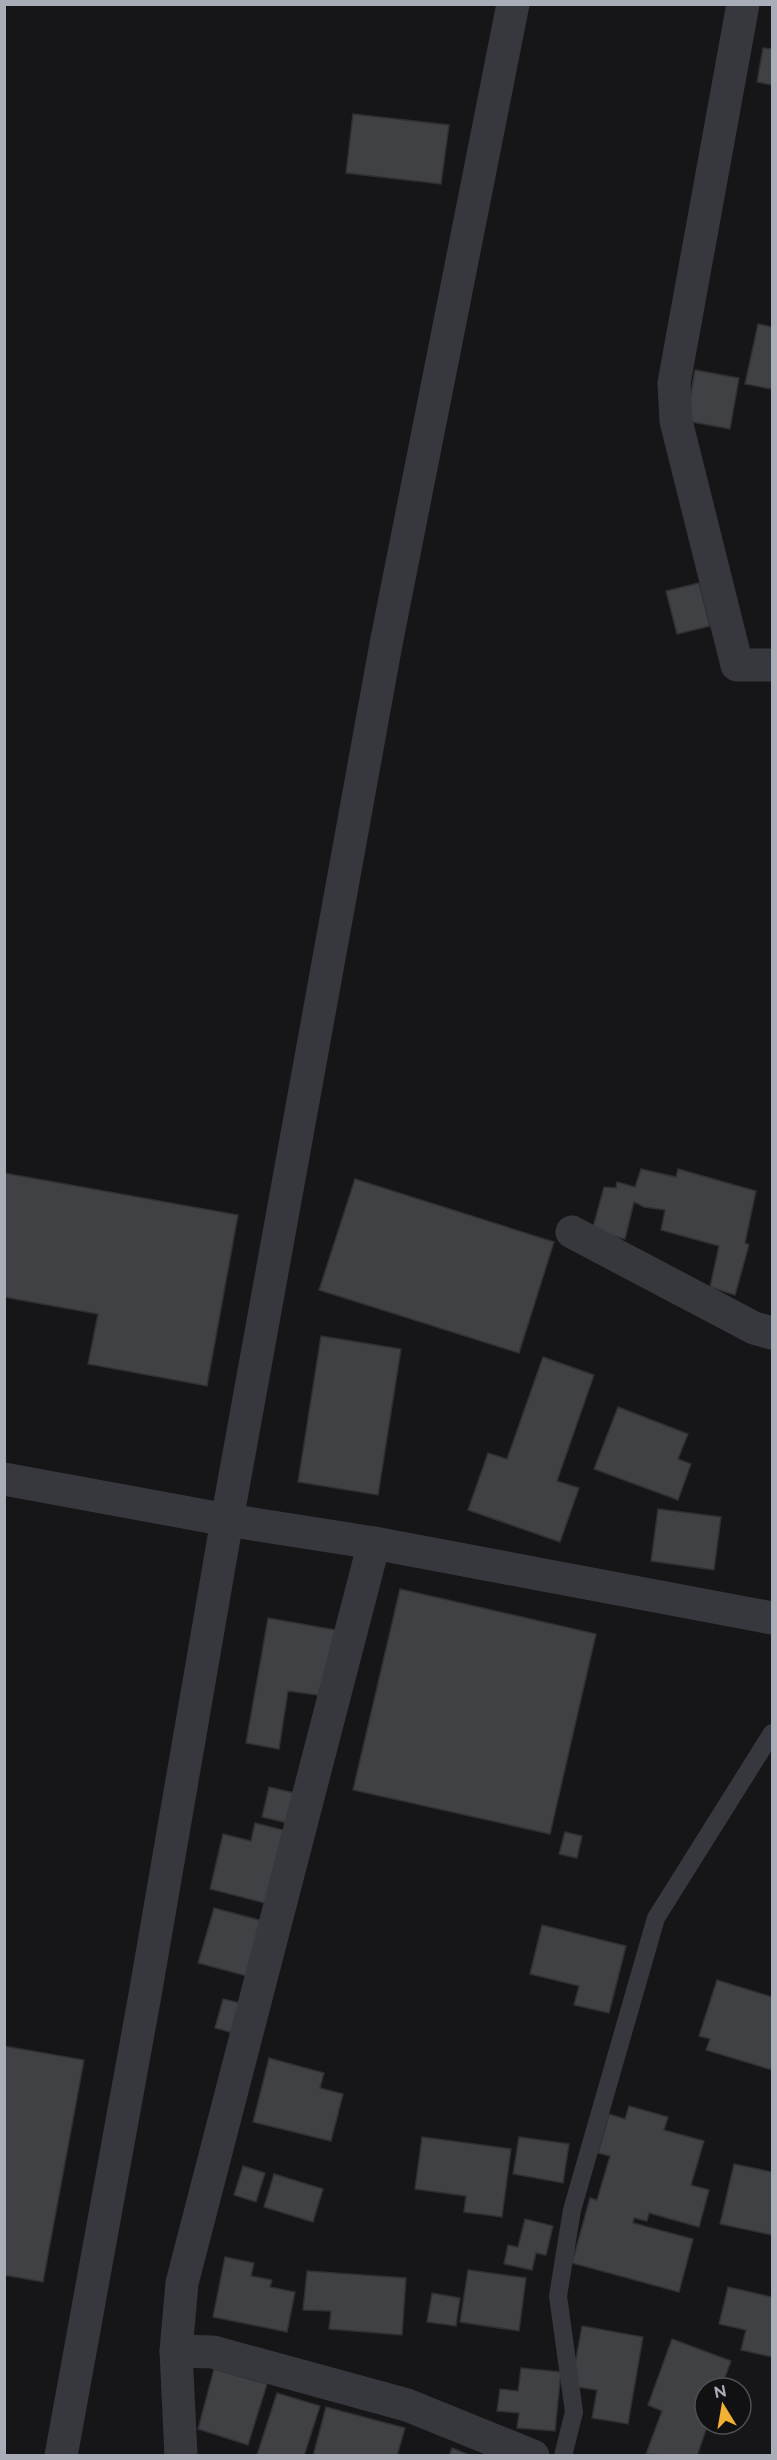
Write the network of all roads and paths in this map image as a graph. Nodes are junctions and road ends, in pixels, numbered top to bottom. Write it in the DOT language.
graph roads {
  1 [pos="513,4"];
  2 [pos="743,4"];
  3 [pos="772,664"];
  4 [pos="572,1232"];
  5 [pos="772,1333"];
  6 [pos="4,1479"];
  7 [pos="227,1520"];
  8 [pos="374,1543"];
  9 [pos="772,1618"];
  10 [pos="772,1733"];
  11 [pos="176,2352"];
  12 [pos="61,2456"];
  13 [pos="181,2456"];
  14 [pos="533,2456"];
  15 [pos="562,2456"];
  1 -- 7 [label="street"];
  2 -- 3 [label="street"];
  4 -- 5 [label="street"];
  6 -- 7 [label="street"];
  7 -- 8 [label="street"];
  7 -- 12 [label="street"];
  8 -- 9 [label="street"];
  8 -- 11 [label="street"];
  10 -- 15 [label="lane"];
  11 -- 13 [label="street"];
  11 -- 14 [label="street"];
}
